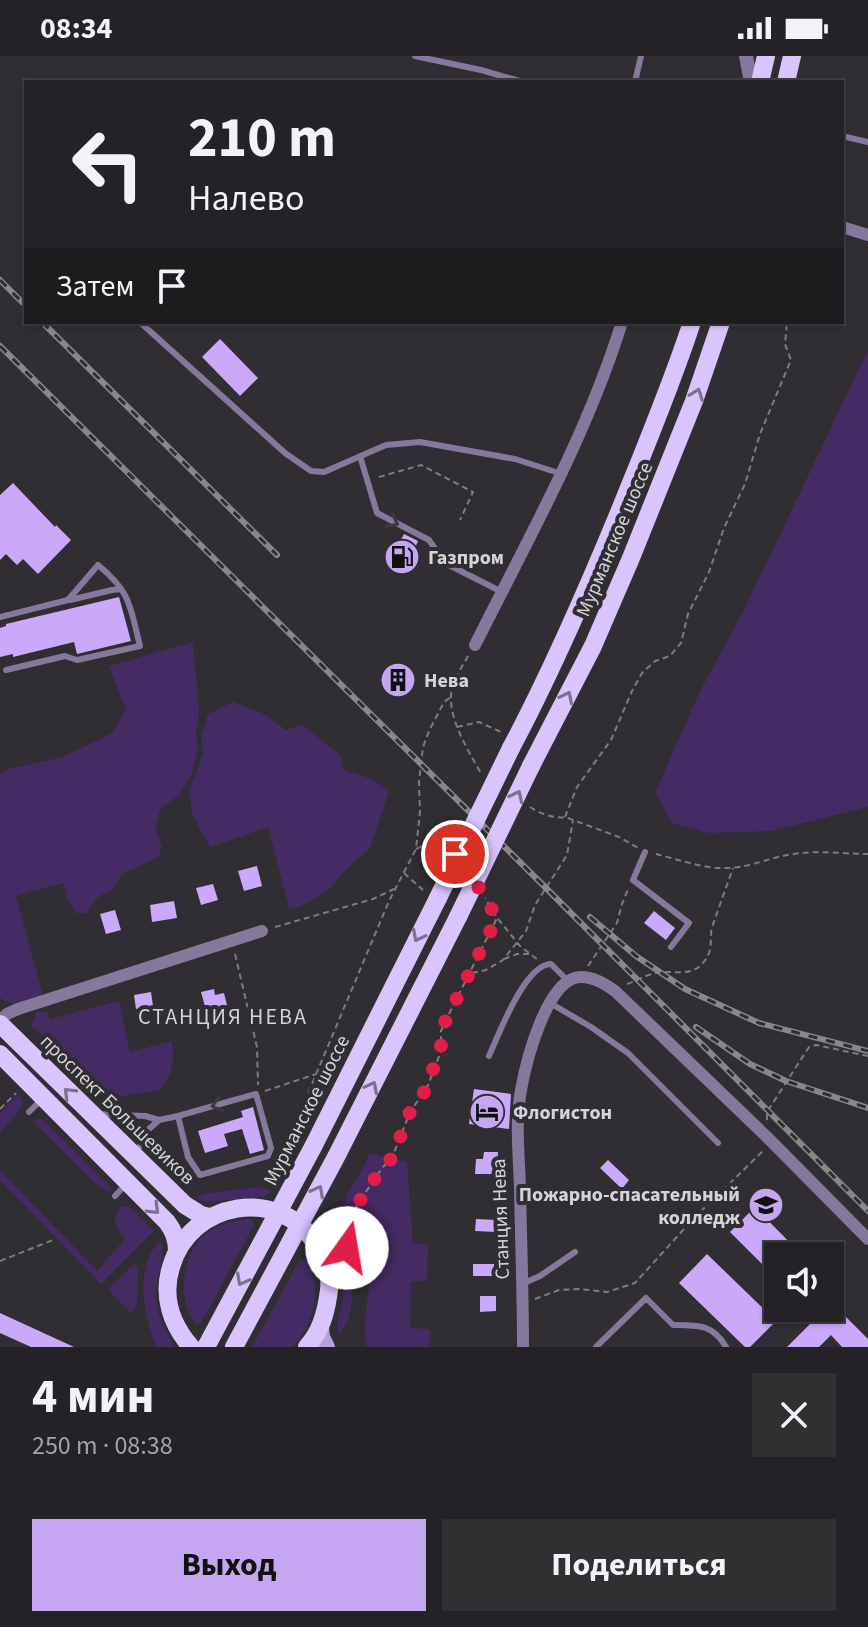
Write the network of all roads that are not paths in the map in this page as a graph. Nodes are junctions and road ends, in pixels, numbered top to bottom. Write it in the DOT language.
graph roads {
  1 [pos="415,56"];
  2 [pos="641,56"];
  3 [pos="746,56"];
  4 [pos="766,56"];
  5 [pos="792,56"];
  6 [pos="516,80"];
  7 [pos="635,80"];
  8 [pos="751,80"];
  9 [pos="760,80"];
  10 [pos="786,80"];
  11 [pos="844,136"];
  12 [pos="868,142"];
  13 [pos="844,228"];
  14 [pos="868,235"];
  15 [pos="142,324"];
  16 [pos="621,324"];
  17 [pos="691,324"];
  18 [pos="720,324"];
  19 [pos="360,456"];
  20 [pos="562,474"];
  21 [pos="121,589"];
  22 [pos="502,592"];
  23 [pos="68,600"];
  24 [pos="0,617"];
  25 [pos="475,645"];
  26 [pos="6,670"];
  27 [pos="645,852"];
  28 [pos="262,931"];
  29 [pos="671,947"];
  30 [pos="574,979"];
  31 [pos="550,1003"];
  32 [pos="0,1022"];
  33 [pos="0,1054"];
  34 [pos="489,1056"];
  35 [pos="43,1098"];
  36 [pos="29,1112"];
  37 [pos="91,1114"];
  38 [pos="178,1116"];
  39 [pos="159,1120"];
  40 [pos="718,1143"];
  41 [pos="135,1156"];
  42 [pos="277,1213"];
  43 [pos="210,1217"];
  44 [pos="300,1225"];
  45 [pos="868,1239"];
  46 [pos="177,1250"];
  47 [pos="575,1252"];
  48 [pos="522,1284"];
  49 [pos="321,1327"];
  50 [pos="191,1347"];
  51 [pos="206,1347"];
  52 [pos="234,1347"];
  53 [pos="307,1347"];
  54 [pos="327,1347"];
  55 [pos="523,1347"];
  56 [pos="596,1347"];
  57 [pos="726,1347"];
  1 -- 6 [label="lane"];
  2 -- 7 [label="lane"];
  3 -- 8 [label="street"];
  4 -- 9 [label="main road"];
  5 -- 10 [label="main road"];
  11 -- 12 [label="lane"];
  13 -- 14 [label="street"];
  15 -- 19 [label="lane"];
  16 -- 20 [label="street"];
  17 -- 42 [label="main road, Мурманское шоссе, one-way, bridge"];
  44 -- 18 [label="main road, Мурманское шоссе, one-way, bridge"];
  19 -- 20 [label="lane"];
  19 -- 22 [label="lane, one-way"];
  20 -- 22 [label="street"];
  21 -- 23 [label="lane"];
  21 -- 23 [label="lane"];
  21 -- 26 [label="lane"];
  22 -- 25 [label="street"];
  23 -- 24 [label="lane"];
  27 -- 29 [label="lane"];
  28 -- 32 [label="street"];
  30 -- 31 [label="street, Станция Нева"];
  30 -- 34 [label="lane"];
  30 -- 45 [label="street"];
  31 -- 40 [label="lane"];
  31 -- 48 [label="street, Станция Нева"];
  37 -- 32 [label="main road, проспект Большевиков, one-way"];
  33 -- 35 [label="main road"];
  35 -- 36 [label="lane"];
  35 -- 46 [label="main road, one-way"];
  37 -- 39 [label="lane"];
  37 -- 41 [label="main road, проспект Большевиков"];
  38 -- 38 [label="lane, one-way"];
  38 -- 39 [label="lane"];
  39 -- 41 [label="lane"];
  41 -- 43 [label="main road, проспект Большевиков"];
  42 -- 43 [label="main road"];
  42 -- 44 [label="main road"];
  42 -- 51 [label="main road, Мурманское шоссе, one-way"];
  43 -- 46 [label="main road"];
  44 -- 49 [label="main road"];
  44 -- 52 [label="main road"];
  46 -- 50 [label="main road"];
  47 -- 48 [label="lane"];
  48 -- 55 [label="street, Станция Нева"];
  49 -- 53 [label="main road"];
  49 -- 54 [label="main road"];
  56 -- 57 [label="lane"];
}
